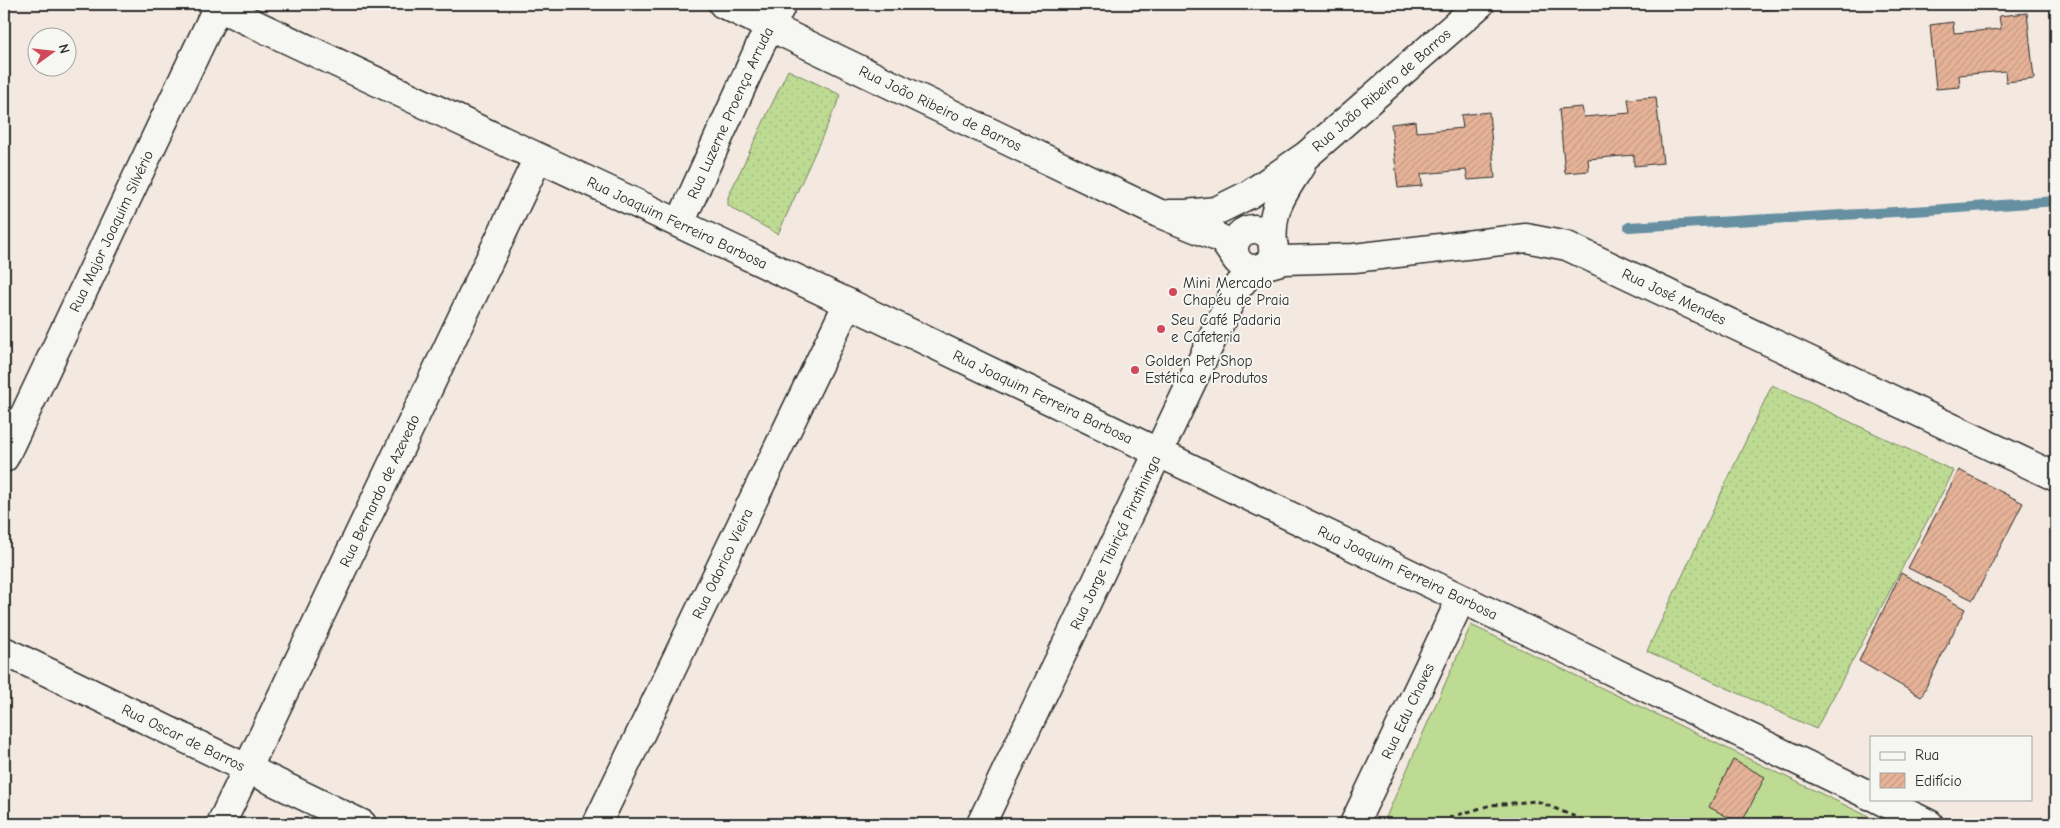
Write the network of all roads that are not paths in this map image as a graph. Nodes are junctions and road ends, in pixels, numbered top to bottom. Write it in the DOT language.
graph roads {
  1 [pos="722,4"];
  2 [pos="1480,4"];
  3 [pos="216,5"];
  4 [pos="776,15"];
  5 [pos="1307,156"];
  6 [pos="538,158"];
  7 [pos="1158,213"];
  8 [pos="680,223"];
  9 [pos="1259,260"];
  10 [pos="848,303"];
  11 [pos="1158,453"];
  12 [pos="4,458"];
  13 [pos="2056,478"];
  14 [pos="1461,599"];
  15 [pos="4,651"];
  16 [pos="247,769"];
  17 [pos="1870,796"];
  18 [pos="1880,800"];
  19 [pos="221,824"];
  20 [pos="362,824"];
  21 [pos="597,824"];
  22 [pos="981,824"];
  23 [pos="1354,824"];
  24 [pos="1929,824"];
  1 -- 4 [label="street, Rua João Ribeiro de Barros"];
  2 -- 5 [label="street, Rua João Ribeiro de Barros"];
  3 -- 6 [label="street, Rua Joaquim Ferreira Barbosa"];
  3 -- 12 [label="street, Rua Major Joaquim Silvério"];
  4 -- 7 [label="street, Rua João Ribeiro de Barros"];
  4 -- 8 [label="street, Rua Luzerne Proença Arruda"];
  5 -- 7 [label="street, Rua João Ribeiro de Barros"];
  5 -- 9 [label="street, Rua João Ribeiro de Barros"];
  6 -- 8 [label="street, Rua Joaquim Ferreira Barbosa"];
  6 -- 16 [label="street, Rua Bernardo de Azevedo"];
  7 -- 9 [label="street, Rua João Ribeiro de Barros"];
  8 -- 10 [label="street, Rua Joaquim Ferreira Barbosa"];
  9 -- 11 [label="street, Rua Jorge Tibiriçá Piratininga"];
  9 -- 13 [label="street, Rua José Mendes"];
  10 -- 11 [label="street, Rua Joaquim Ferreira Barbosa"];
  10 -- 21 [label="street, Rua Odorico Vieira"];
  11 -- 14 [label="street, Rua Joaquim Ferreira Barbosa"];
  11 -- 22 [label="street, Rua Jorge Tibiriçá Piratininga"];
  14 -- 17 [label="street, Rua Joaquim Ferreira Barbosa"];
  14 -- 23 [label="street, Rua Edu Chaves"];
  15 -- 16 [label="street, Rua Oscar de Barros"];
  16 -- 19 [label="street, Rua Bernardo de Azevedo"];
  16 -- 20 [label="street, Rua Oscar de Barros"];
  18 -- 24 [label="street"];
}
